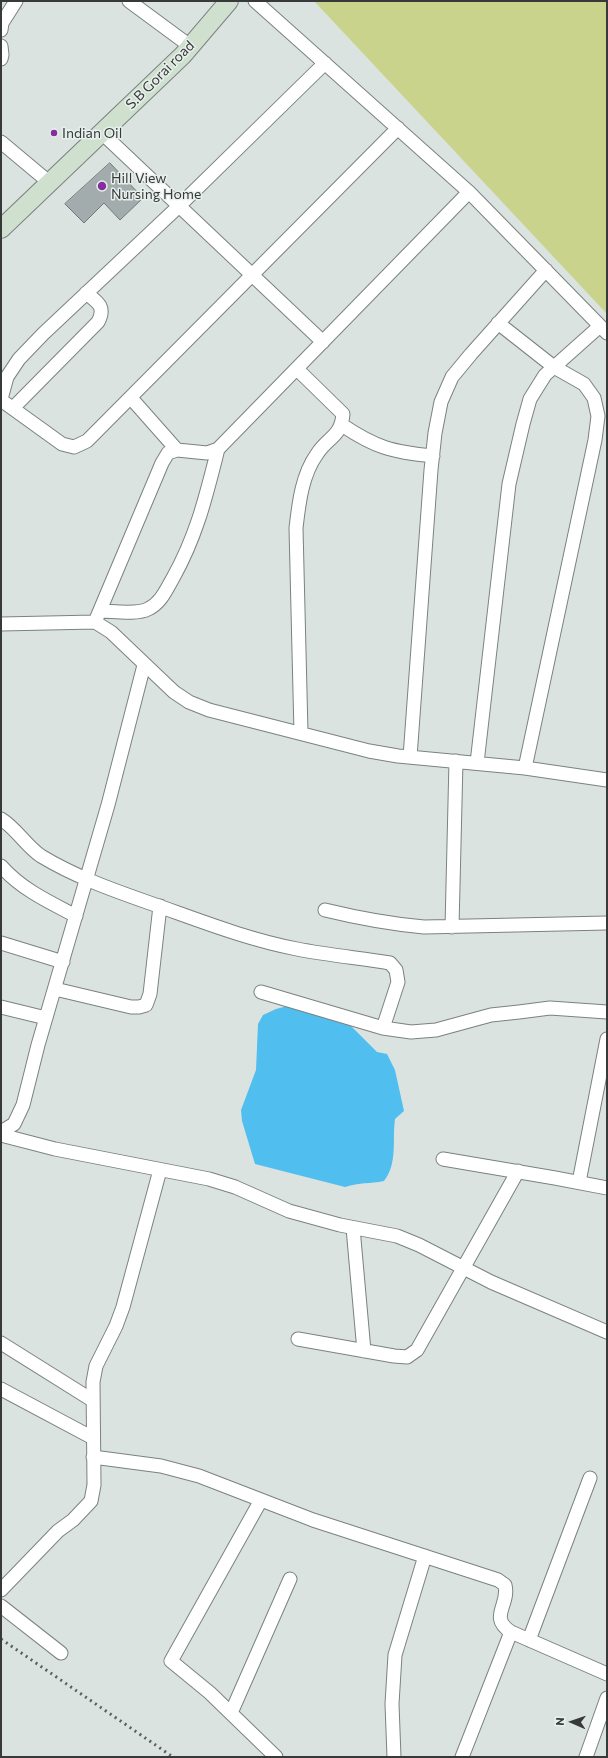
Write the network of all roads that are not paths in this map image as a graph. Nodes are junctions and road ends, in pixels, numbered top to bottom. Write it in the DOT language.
graph roads {
  1 [pos="16,1"];
  2 [pos="230,1"];
  3 [pos="255,1"];
  4 [pos="137,3"];
  5 [pos="1,30"];
  6 [pos="1,46"];
  7 [pos="190,46"];
  8 [pos="1,59"];
  9 [pos="325,63"];
  10 [pos="398,128"];
  11 [pos="102,133"];
  12 [pos="1,142"];
  13 [pos="50,183"];
  14 [pos="469,192"];
  15 [pos="179,206"];
  16 [pos="1,229"];
  17 [pos="546,270"];
  18 [pos="253,276"];
  19 [pos="86,293"];
  20 [pos="498,323"];
  21 [pos="604,329"];
  22 [pos="323,342"];
  23 [pos="554,367"];
  24 [pos="297,369"];
  25 [pos="131,398"];
  26 [pos="1,399"];
  27 [pos="13,408"];
  28 [pos="342,425"];
  29 [pos="218,449"];
  30 [pos="177,450"];
  31 [pos="433,456"];
  32 [pos="97,617"];
  33 [pos="1,624"];
  34 [pos="144,665"];
  35 [pos="301,733"];
  36 [pos="410,757"];
  37 [pos="456,761"];
  38 [pos="477,763"];
  39 [pos="525,768"];
  40 [pos="607,780"];
  41 [pos="1,819"];
  42 [pos="1,866"];
  43 [pos="87,880"];
  44 [pos="160,906"];
  45 [pos="325,910"];
  46 [pos="76,916"];
  47 [pos="607,923"];
  48 [pos="452,927"];
  49 [pos="1,943"];
  50 [pos="63,962"];
  51 [pos="55,990"];
  52 [pos="261,992"];
  53 [pos="1,1007"];
  54 [pos="607,1012"];
  55 [pos="46,1018"];
  56 [pos="383,1028"];
  57 [pos="607,1039"];
  58 [pos="1,1134"];
  59 [pos="443,1158"];
  60 [pos="160,1170"];
  61 [pos="518,1171"];
  62 [pos="579,1182"];
  63 [pos="607,1188"];
  64 [pos="353,1228"];
  65 [pos="464,1268"];
  66 [pos="607,1332"];
  67 [pos="298,1339"];
  68 [pos="1,1343"];
  69 [pos="364,1351"];
  70 [pos="1,1389"];
  71 [pos="92,1400"];
  72 [pos="93,1438"];
  73 [pos="94,1457"];
  74 [pos="590,1478"];
  75 [pos="261,1500"];
  76 [pos="425,1556"];
  77 [pos="290,1579"];
  78 [pos="1,1590"];
  79 [pos="1,1606"];
  80 [pos="511,1632"];
  81 [pos="529,1640"];
  82 [pos="61,1653"];
  83 [pos="607,1674"];
  84 [pos="607,1698"];
  85 [pos="231,1714"];
  86 [pos="603,1724"];
  87 [pos="276,1757"];
  88 [pos="394,1757"];
  89 [pos="462,1757"];
  90 [pos="586,1757"];
  1 -- 5 [label="street"];
  2 -- 7 [label="street, S.B Gorai road"];
  3 -- 9 [label="street"];
  4 -- 7 [label="street"];
  6 -- 8 [label="street"];
  7 -- 11 [label="street, S.B Gorai road"];
  9 -- 10 [label="street"];
  9 -- 15 [label="street"];
  10 -- 14 [label="street"];
  10 -- 18 [label="street"];
  11 -- 13 [label="street, S.B Gorai road"];
  11 -- 15 [label="street"];
  12 -- 13 [label="street"];
  13 -- 16 [label="street, S.B Gorai road"];
  14 -- 17 [label="street"];
  14 -- 22 [label="street"];
  15 -- 18 [label="street"];
  15 -- 19 [label="street"];
  17 -- 20 [label="street"];
  17 -- 21 [label="street"];
  18 -- 22 [label="street"];
  18 -- 25 [label="street"];
  19 -- 26 [label="street"];
  19 -- 27 [label="street"];
  20 -- 23 [label="street"];
  20 -- 31 [label="street"];
  21 -- 23 [label="street"];
  22 -- 24 [label="street"];
  23 -- 38 [label="street"];
  23 -- 39 [label="street"];
  24 -- 28 [label="street"];
  24 -- 29 [label="street"];
  25 -- 27 [label="street"];
  25 -- 30 [label="street"];
  26 -- 27 [label="street"];
  28 -- 31 [label="street"];
  28 -- 35 [label="street"];
  29 -- 30 [label="street"];
  29 -- 32 [label="street"];
  30 -- 32 [label="street"];
  31 -- 36 [label="street"];
  32 -- 33 [label="street"];
  32 -- 34 [label="street"];
  34 -- 35 [label="street"];
  34 -- 43 [label="street"];
  35 -- 36 [label="street"];
  36 -- 37 [label="street"];
  37 -- 38 [label="street"];
  37 -- 48 [label="street"];
  38 -- 39 [label="street"];
  39 -- 40 [label="street"];
  41 -- 43 [label="street"];
  42 -- 46 [label="street"];
  43 -- 44 [label="street"];
  43 -- 46 [label="street"];
  44 -- 51 [label="street"];
  44 -- 56 [label="street"];
  45 -- 48 [label="street"];
  46 -- 50 [label="street"];
  47 -- 48 [label="street"];
  49 -- 50 [label="street"];
  50 -- 51 [label="street"];
  51 -- 55 [label="street"];
  52 -- 56 [label="street"];
  53 -- 55 [label="street"];
  54 -- 56 [label="street"];
  55 -- 58 [label="street"];
  57 -- 62 [label="street"];
  58 -- 60 [label="street"];
  59 -- 61 [label="street"];
  60 -- 64 [label="street"];
  60 -- 71 [label="street"];
  61 -- 62 [label="street"];
  61 -- 65 [label="street"];
  62 -- 63 [label="street"];
  64 -- 65 [label="street"];
  64 -- 69 [label="street"];
  65 -- 66 [label="street"];
  65 -- 69 [label="street"];
  67 -- 69 [label="street"];
  68 -- 71 [label="street"];
  70 -- 72 [label="street"];
  71 -- 72 [label="street"];
  72 -- 73 [label="street"];
  73 -- 75 [label="street"];
  73 -- 78 [label="street"];
  74 -- 81 [label="street"];
  75 -- 76 [label="street"];
  75 -- 85 [label="street"];
  76 -- 80 [label="street"];
  76 -- 88 [label="street"];
  77 -- 85 [label="street"];
  79 -- 82 [label="street"];
  80 -- 81 [label="street"];
  80 -- 89 [label="street"];
  81 -- 83 [label="street"];
  84 -- 86 [label="street"];
  85 -- 87 [label="street"];
  86 -- 90 [label="street"];
}
